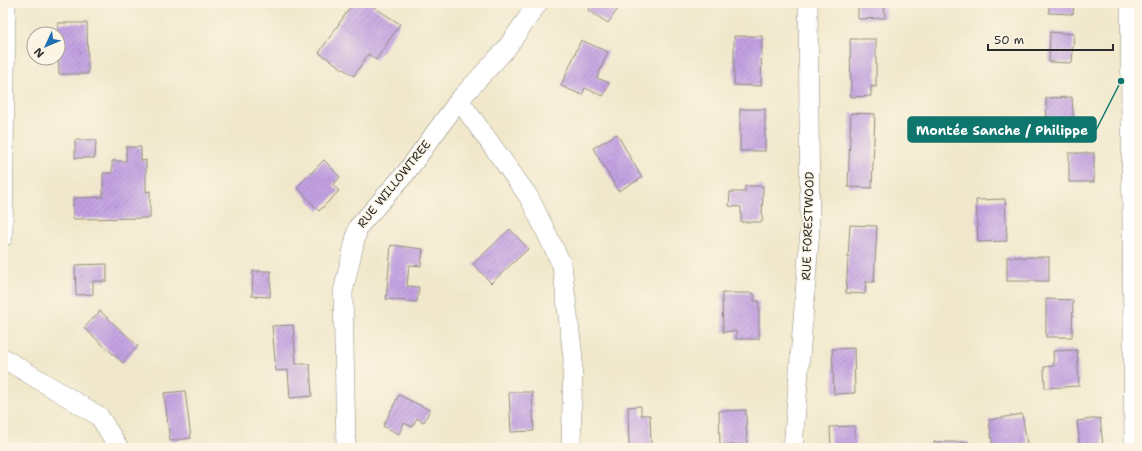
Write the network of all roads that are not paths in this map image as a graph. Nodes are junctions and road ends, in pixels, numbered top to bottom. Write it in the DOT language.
graph roads {
  1 [pos="6,3"];
  2 [pos="538,3"];
  3 [pos="808,3"];
  4 [pos="1130,3"];
  5 [pos="459,100"];
  6 [pos="4,105"];
  7 [pos="1135,117"];
  8 [pos="3,237"];
  9 [pos="3,358"];
  10 [pos="119,448"];
  11 [pos="346,448"];
  12 [pos="571,448"];
  13 [pos="793,448"];
  14 [pos="1134,448"];
  1 -- 6 [label="street"];
  2 -- 5 [label="street, RUE WILLOWTREE"];
  3 -- 13 [label="street, RUE FORESTWOOD"];
  4 -- 7 [label="street"];
  5 -- 11 [label="street, RUE WILLOWTREE"];
  5 -- 12 [label="street"];
  6 -- 8 [label="street"];
  7 -- 14 [label="street"];
  9 -- 10 [label="street"];
}
